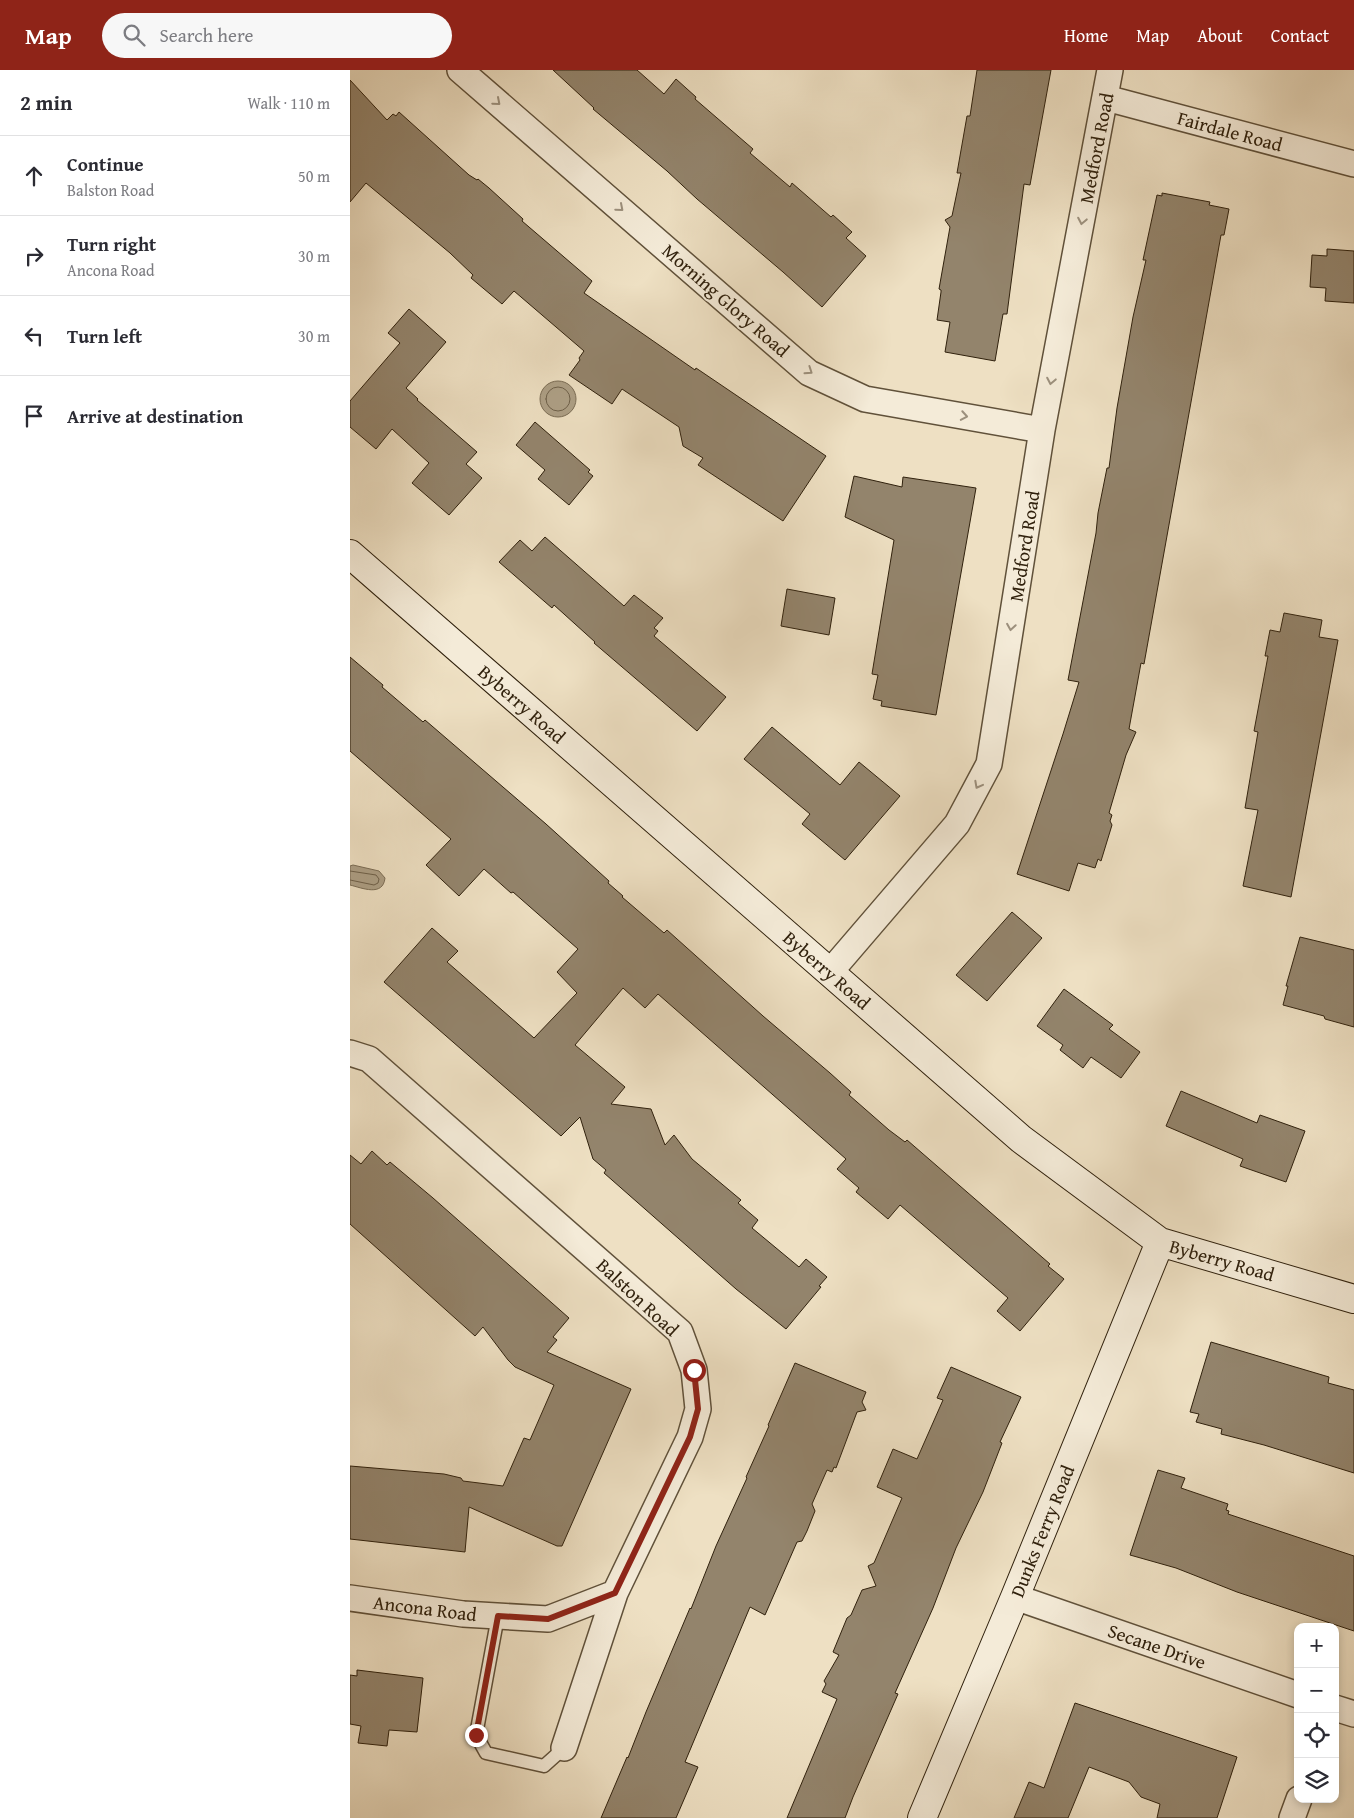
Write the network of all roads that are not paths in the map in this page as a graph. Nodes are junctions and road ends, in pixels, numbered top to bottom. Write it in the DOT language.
graph roads {
  1 [pos="460,70"];
  2 [pos="1110,70"];
  3 [pos="1106,98"];
  4 [pos="1354,164"];
  5 [pos="1042,430"];
  6 [pos="350,554"];
  7 [pos="830,972"];
  8 [pos="350,1053"];
  9 [pos="1160,1242"];
  10 [pos="1354,1299"];
  11 [pos="615,1593"];
  12 [pos="1016,1597"];
  13 [pos="350,1598"];
  14 [pos="498,1616"];
  15 [pos="1294,1694"];
  16 [pos="1339,1709"];
  17 [pos="1354,1714"];
  18 [pos="564,1748"];
  19 [pos="1298,1803"];
  20 [pos="922,1818"];
  21 [pos="1292,1818"];
  1 -- 5 [label="street, Morning Glory Road, one-way"];
  2 -- 3 [label="street, Medford Road"];
  3 -- 4 [label="street, Fairdale Road"];
  3 -- 5 [label="street, Medford Road, one-way"];
  5 -- 7 [label="street, Medford Road, one-way"];
  6 -- 7 [label="street, Byberry Road"];
  7 -- 9 [label="street, Byberry Road"];
  8 -- 11 [label="street, Balston Road"];
  9 -- 10 [label="street, Byberry Road"];
  9 -- 12 [label="street, Dunks Ferry Road"];
  11 -- 14 [label="street, Ancona Road"];
  11 -- 18 [label="street, Balston Road"];
  12 -- 15 [label="street, Secane Drive"];
  12 -- 20 [label="street, Dunks Ferry Road"];
  13 -- 14 [label="street, Ancona Road"];
  14 -- 18 [label="lane"];
  16 -- 17 [label="street"];
  19 -- 21 [label="street"];
}
